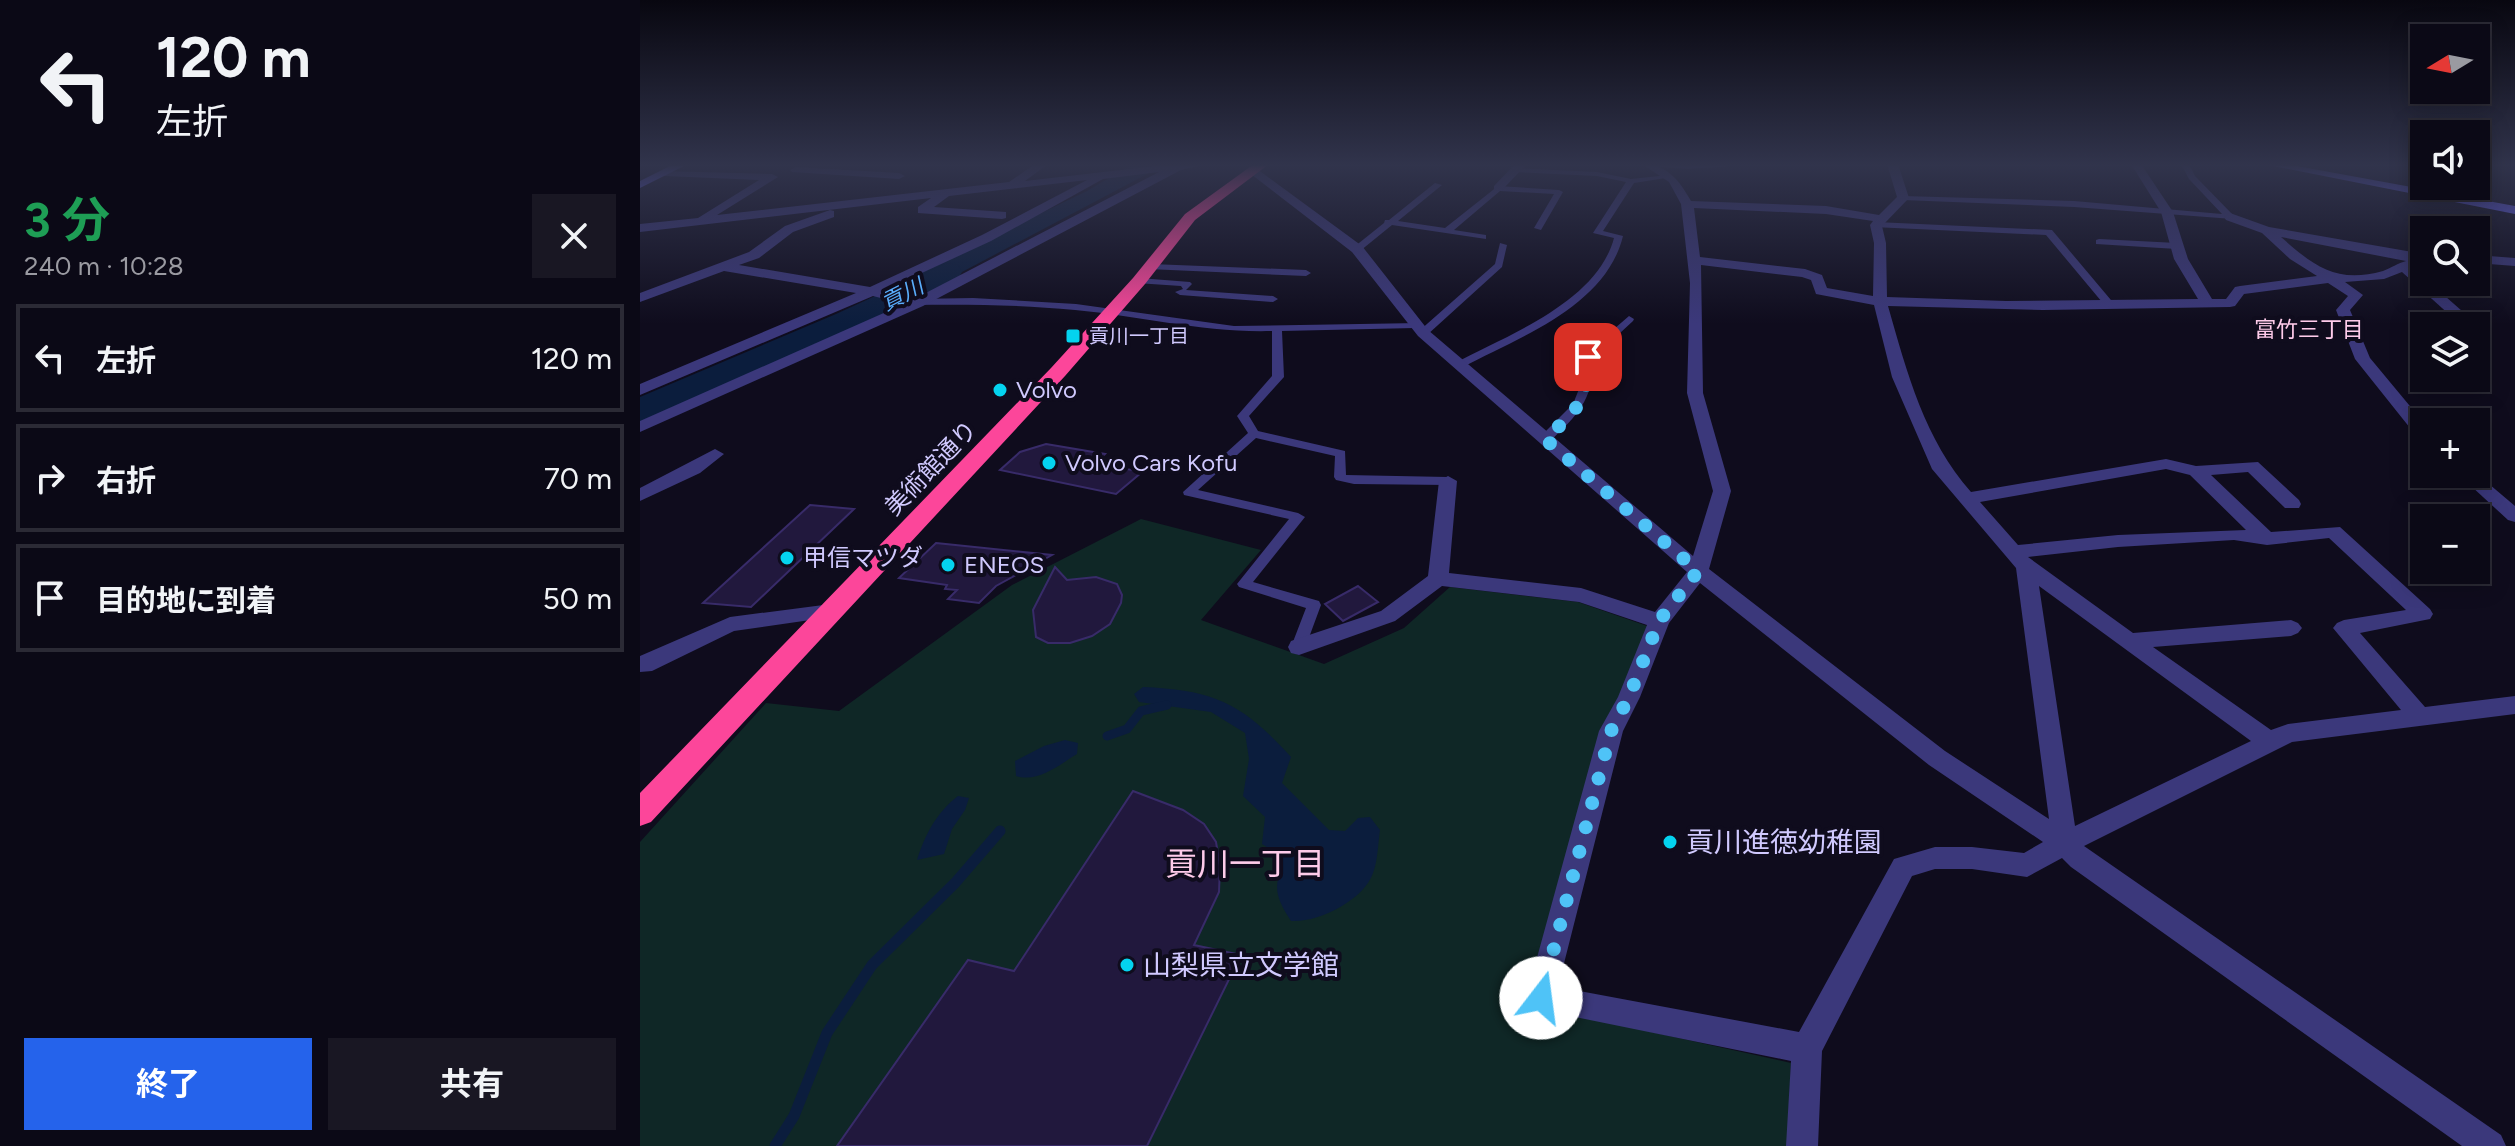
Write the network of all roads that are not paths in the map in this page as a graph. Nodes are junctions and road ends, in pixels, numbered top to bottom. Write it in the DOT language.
graph roads {
  1 [pos="706,217"];
  2 [pos="731,217"];
  3 [pos="821,217"];
  4 [pos="1026,217"];
  5 [pos="1080,217"];
  6 [pos="1190,217"];
  7 [pos="1319,217"];
  8 [pos="1394,217"];
  9 [pos="1463,217"];
  10 [pos="1544,217"];
  11 [pos="1607,217"];
  12 [pos="1689,217"];
  13 [pos="1859,217"];
  14 [pos="1884,217"];
  15 [pos="2169,217"];
  16 [pos="2231,217"];
  17 [pos="700,221"];
  18 [pos="1388,222"];
  19 [pos="1879,222"];
  20 [pos="640,228"];
  21 [pos="1538,228"];
  22 [pos="2266,230"];
  23 [pos="1447,231"];
  24 [pos="1483,237"];
  25 [pos="2099,242"];
  26 [pos="1503,245"];
  27 [pos="2177,246"];
  28 [pos="1357,249"];
  29 [pos="1695,260"];
  30 [pos="2410,260"];
  31 [pos="2490,260"];
  32 [pos="2515,262"];
  33 [pos="2410,263"];
  34 [pos="724,267"];
  35 [pos="1306,273"];
  36 [pos="1145,274"];
  37 [pos="2327,278"];
  38 [pos="873,292"];
  39 [pos="2443,296"];
  40 [pos="640,298"];
  41 [pos="1273,299"];
  42 [pos="1880,301"];
  43 [pos="916,303"];
  44 [pos="2207,303"];
  45 [pos="2111,306"];
  46 [pos="1112,311"];
  47 [pos="2455,312"];
  48 [pos="1629,319"];
  49 [pos="1277,329"];
  50 [pos="1419,329"];
  51 [pos="1459,365"];
  52 [pos="640,390"];
  53 [pos="2410,417"];
  54 [pos="640,427"];
  55 [pos="1254,434"];
  56 [pos="1545,439"];
  57 [pos="715,454"];
  58 [pos="2196,471"];
  59 [pos="1448,481"];
  60 [pos="2483,488"];
  61 [pos="640,495"];
  62 [pos="1966,499"];
  63 [pos="2292,504"];
  64 [pos="2515,516"];
  65 [pos="2267,539"];
  66 [pos="2019,560"];
  67 [pos="1698,571"];
  68 [pos="1438,579"];
  69 [pos="831,611"];
  70 [pos="1659,621"];
  71 [pos="2291,628"];
  72 [pos="2129,641"];
  73 [pos="1299,647"];
  74 [pos="640,664"];
  75 [pos="2515,705"];
  76 [pos="2420,717"];
  77 [pos="2270,742"];
  78 [pos="640,813"];
  79 [pos="2065,843"];
  80 [pos="1807,1049"];
  81 [pos="1802,1146"];
  82 [pos="2490,1146"];
  1 -- 17 [label="street"];
  2 -- 17 [label="street"];
  3 -- 34 [label="street"];
  4 -- 38 [label="street"];
  5 -- 43 [label="street"];
  6 -- 36 [label="highway, 美術館通り"];
  7 -- 28 [label="street"];
  8 -- 18 [label="lane"];
  9 -- 23 [label="lane"];
  10 -- 21 [label="lane"];
  11 -- 51 [label="lane"];
  12 -- 29 [label="street"];
  13 -- 19 [label="street"];
  14 -- 19 [label="street"];
  15 -- 27 [label="street"];
  16 -- 22 [label="street"];
  17 -- 20 [label="street"];
  18 -- 23 [label="lane"];
  18 -- 28 [label="lane"];
  19 -- 42 [label="street"];
  19 -- 45 [label="lane"];
  22 -- 30 [label="street"];
  22 -- 37 [label="street"];
  23 -- 24 [label="lane"];
  25 -- 27 [label="lane"];
  26 -- 50 [label="lane"];
  27 -- 44 [label="street"];
  28 -- 50 [label="street"];
  29 -- 42 [label="street"];
  29 -- 67 [label="street"];
  31 -- 32 [label="street"];
  33 -- 37 [label="street"];
  34 -- 38 [label="street"];
  34 -- 40 [label="street"];
  35 -- 36 [label="lane"];
  36 -- 41 [label="lane"];
  36 -- 46 [label="highway, 美術館通り"];
  37 -- 44 [label="street"];
  37 -- 53 [label="street"];
  38 -- 43 [label="street"];
  38 -- 52 [label="street"];
  39 -- 47 [label="street"];
  42 -- 45 [label="street"];
  42 -- 62 [label="street"];
  43 -- 46 [label="lane"];
  43 -- 54 [label="street"];
  44 -- 45 [label="street"];
  46 -- 49 [label="lane"];
  46 -- 69 [label="highway, 美術館通り"];
  48 -- 56 [label="lane"];
  49 -- 50 [label="lane"];
  49 -- 55 [label="lane"];
  50 -- 51 [label="street"];
  51 -- 56 [label="street"];
  55 -- 59 [label="lane"];
  55 -- 73 [label="lane"];
  56 -- 67 [label="street"];
  57 -- 61 [label="street"];
  58 -- 62 [label="street"];
  58 -- 63 [label="street"];
  58 -- 65 [label="street"];
  59 -- 68 [label="street"];
  60 -- 64 [label="street"];
  62 -- 66 [label="street"];
  65 -- 66 [label="street"];
  65 -- 76 [label="street"];
  66 -- 72 [label="street"];
  66 -- 79 [label="street"];
  67 -- 70 [label="street"];
  67 -- 79 [label="street"];
  68 -- 70 [label="street"];
  68 -- 73 [label="street"];
  69 -- 74 [label="street"];
  69 -- 78 [label="highway, 美術館通り"];
  70 -- 80 [label="street"];
  71 -- 72 [label="street"];
  72 -- 77 [label="street"];
  75 -- 76 [label="street"];
  76 -- 77 [label="street"];
  77 -- 79 [label="street"];
  79 -- 80 [label="street"];
  79 -- 82 [label="street"];
  80 -- 81 [label="street"];
}
